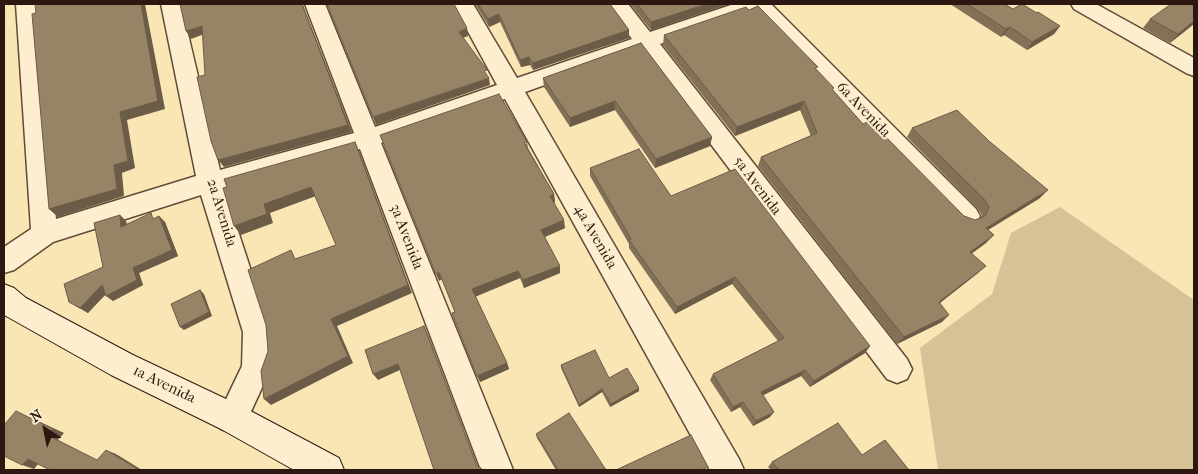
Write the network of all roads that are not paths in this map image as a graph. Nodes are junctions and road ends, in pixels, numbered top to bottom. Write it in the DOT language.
graph roads {
  1 [pos="26,4"];
  2 [pos="171,4"];
  3 [pos="315,4"];
  4 [pos="463,4"];
  5 [pos="618,4"];
  6 [pos="754,4"];
  7 [pos="759,4"];
  8 [pos="1081,4"];
  9 [pos="646,42"];
  10 [pos="1194,43"];
  11 [pos="1175,58"];
  12 [pos="1194,68"];
  13 [pos="510,88"];
  14 [pos="368,138"];
  15 [pos="210,182"];
  16 [pos="966,216"];
  17 [pos="44,234"];
  18 [pos="4,262"];
  19 [pos="4,297"];
  20 [pos="897,369"];
  21 [pos="232,418"];
  22 [pos="327,470"];
  23 [pos="497,470"];
  24 [pos="728,470"];
  1 -- 17 [label="street"];
  2 -- 15 [label="street, 2a Avenida"];
  3 -- 14 [label="street, 3a Avenida"];
  4 -- 13 [label="street, 4a Avenida"];
  5 -- 9 [label="street, 5a Avenida"];
  6 -- 9 [label="street"];
  7 -- 16 [label="street, 6a Avenida"];
  8 -- 11 [label="street"];
  9 -- 13 [label="street"];
  9 -- 20 [label="street, 5a Avenida"];
  10 -- 11 [label="street"];
  11 -- 12 [label="street"];
  13 -- 14 [label="street"];
  13 -- 24 [label="street, 4a Avenida"];
  14 -- 15 [label="street"];
  14 -- 23 [label="street, 3a Avenida"];
  15 -- 17 [label="street"];
  15 -- 21 [label="street, 2a Avenida"];
  17 -- 18 [label="street"];
  19 -- 21 [label="street, 1a Avenida"];
  21 -- 22 [label="street, 1a Avenida"];
}
